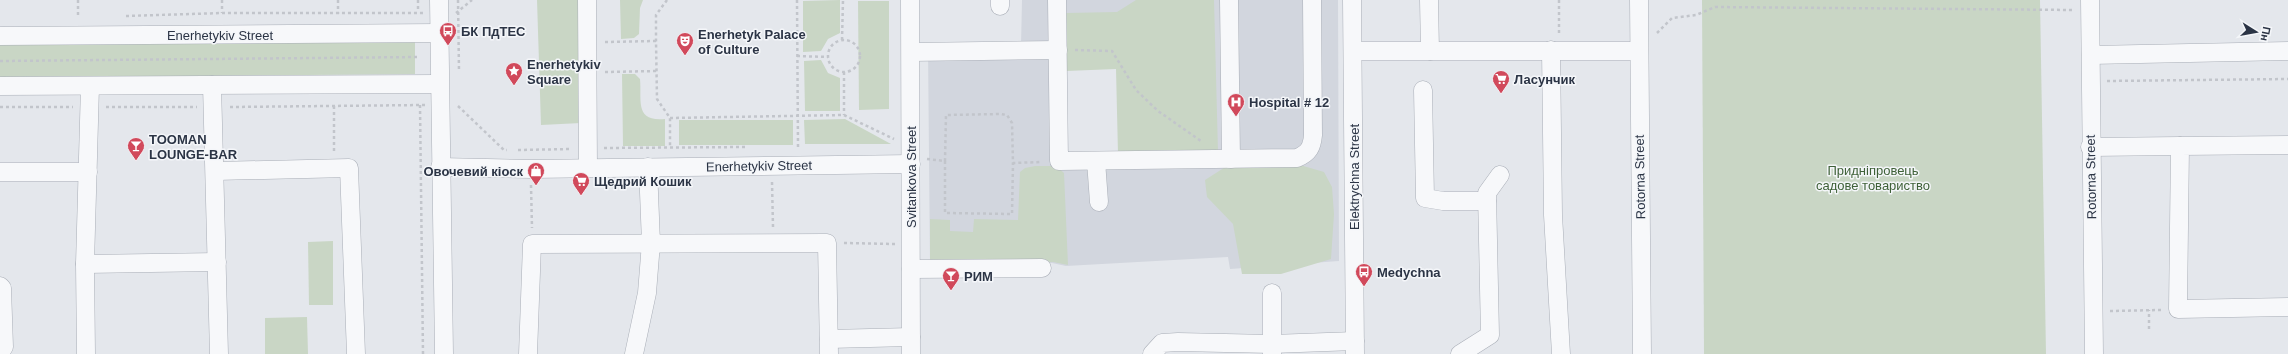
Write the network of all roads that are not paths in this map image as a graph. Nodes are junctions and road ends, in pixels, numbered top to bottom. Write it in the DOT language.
graph roads {
  1 [pos="587,0"];
  2 [pos="910,0"];
  3 [pos="1057,0"];
  4 [pos="1229,0"];
  5 [pos="1312,0"];
  6 [pos="1352,0"];
  7 [pos="1429,0"];
  8 [pos="1639,0"];
  9 [pos="2090,5"];
  10 [pos="439,7"];
  11 [pos="439,33"];
  12 [pos="0,36"];
  13 [pos="1058,50"];
  14 [pos="1353,51"];
  15 [pos="1430,51"];
  16 [pos="1555,51"];
  17 [pos="1639,51"];
  18 [pos="2288,51"];
  19 [pos="911,52"];
  20 [pos="2091,55"];
  21 [pos="439,84"];
  22 [pos="0,86"];
  23 [pos="90,86"];
  24 [pos="212,86"];
  25 [pos="1423,90"];
  26 [pos="2288,144"];
  27 [pos="2180,146"];
  28 [pos="2090,147"];
  29 [pos="911,155"];
  30 [pos="1228,159"];
  31 [pos="1096,161"];
  32 [pos="440,166"];
  33 [pos="648,167"];
  34 [pos="588,168"];
  35 [pos="216,171"];
  36 [pos="0,172"];
  37 [pos="88,172"];
  38 [pos="1500,175"];
  39 [pos="1487,201"];
  40 [pos="1099,202"];
  41 [pos="651,243"];
  42 [pos="217,262"];
  43 [pos="85,264"];
  44 [pos="1042,268"];
  45 [pos="911,269"];
  46 [pos="0,286"];
  47 [pos="1272,292"];
  48 [pos="2288,307"];
  49 [pos="911,345"];
  50 [pos="829,346"];
  51 [pos="4,347"];
  52 [pos="1355,347"];
  53 [pos="1272,349"];
  54 [pos="86,354"];
  55 [pos="219,354"];
  56 [pos="356,354"];
  57 [pos="444,354"];
  58 [pos="528,354"];
  59 [pos="634,354"];
  60 [pos="1152,354"];
  61 [pos="1460,354"];
  62 [pos="1561,354"];
  63 [pos="1642,354"];
  64 [pos="2094,354"];
  1 -- 34 [label="street"];
  2 -- 19 [label="street, Svitankova Street"];
  3 -- 13 [label="street"];
  4 -- 30 [label="street"];
  5 -- 30 [label="street"];
  6 -- 14 [label="street, Elektrychna Street"];
  7 -- 15 [label="street"];
  8 -- 17 [label="street, Rotorna Street"];
  9 -- 20 [label="street, Rotorna Street"];
  10 -- 11 [label="street"];
  11 -- 12 [label="street, Enerhetykiv Street"];
  11 -- 21 [label="street"];
  13 -- 19 [label="street"];
  13 -- 31 [label="street"];
  14 -- 15 [label="street"];
  14 -- 52 [label="street, Elektrychna Street"];
  15 -- 16 [label="street"];
  16 -- 17 [label="street"];
  16 -- 62 [label="street"];
  17 -- 63 [label="street, Rotorna Street"];
  18 -- 20 [label="street"];
  19 -- 29 [label="street, Svitankova Street"];
  20 -- 28 [label="street, Rotorna Street"];
  21 -- 24 [label="street"];
  21 -- 32 [label="street"];
  22 -- 23 [label="street"];
  23 -- 24 [label="street"];
  23 -- 37 [label="street"];
  24 -- 35 [label="street"];
  25 -- 39 [label="street"];
  26 -- 27 [label="street"];
  27 -- 28 [label="street"];
  27 -- 48 [label="street"];
  28 -- 64 [label="street, Rotorna Street"];
  29 -- 33 [label="street, Enerhetykiv Street"];
  29 -- 45 [label="street, Svitankova Street"];
  30 -- 31 [label="street"];
  31 -- 40 [label="street"];
  32 -- 34 [label="street, Enerhetykiv Street"];
  32 -- 57 [label="street"];
  33 -- 34 [label="street, Enerhetykiv Street"];
  33 -- 41 [label="street"];
  35 -- 42 [label="street"];
  35 -- 56 [label="street"];
  36 -- 37 [label="street"];
  37 -- 43 [label="street"];
  38 -- 39 [label="street"];
  39 -- 61 [label="street"];
  41 -- 50 [label="street"];
  41 -- 58 [label="street"];
  41 -- 59 [label="street"];
  42 -- 43 [label="street"];
  42 -- 55 [label="street"];
  43 -- 54 [label="street"];
  44 -- 45 [label="street"];
  45 -- 49 [label="street, Svitankova Street"];
  46 -- 51 [label="street"];
  47 -- 53 [label="street"];
  49 -- 50 [label="street"];
  52 -- 53 [label="street"];
  53 -- 60 [label="street"];
}
